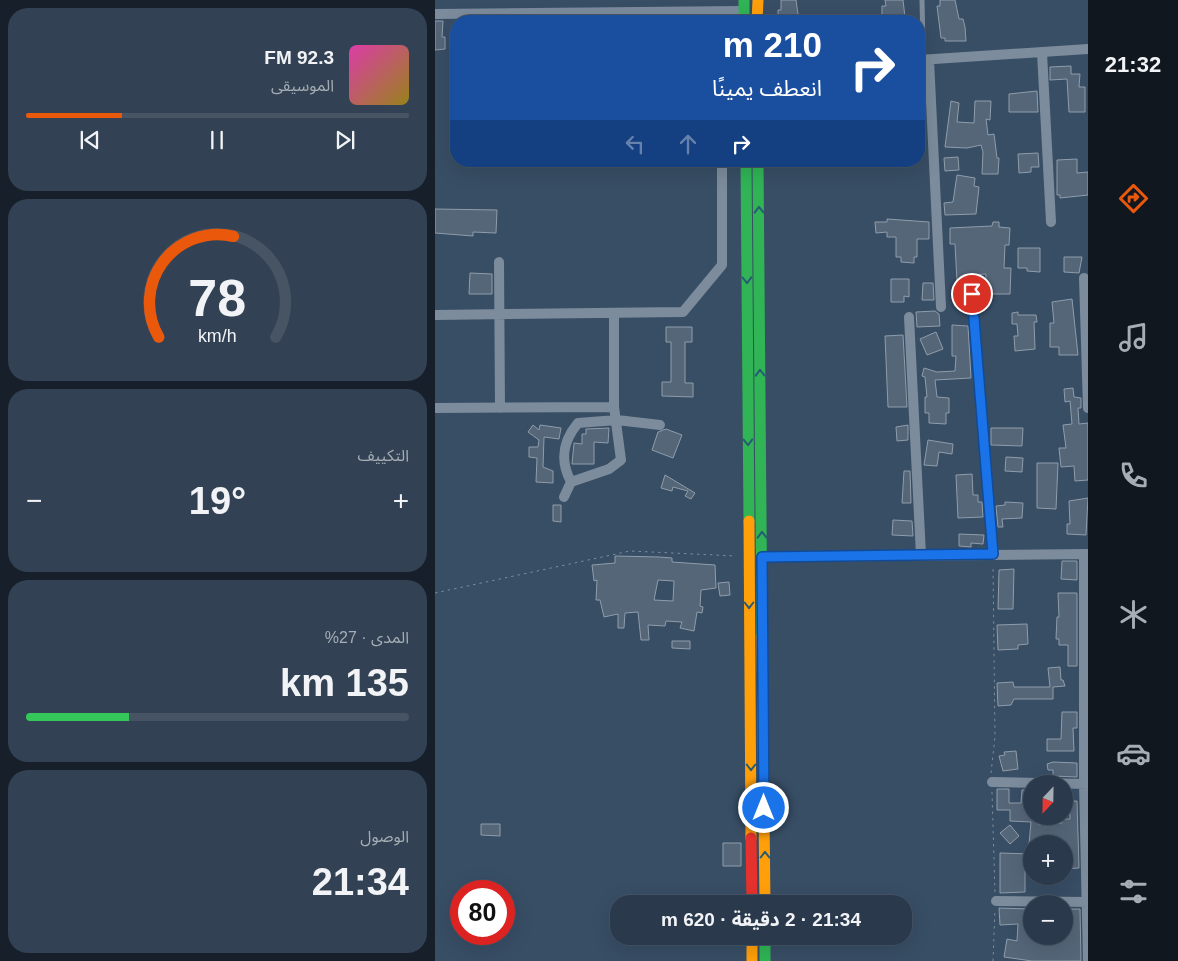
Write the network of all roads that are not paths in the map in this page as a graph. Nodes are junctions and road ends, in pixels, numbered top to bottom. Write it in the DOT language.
graph roads {
  1 [pos="757,0"];
  2 [pos="921,0"];
  3 [pos="721,11"];
  4 [pos="744,11"];
  5 [pos="435,14"];
  6 [pos="715,15"];
  7 [pos="757,15"];
  8 [pos="922,15"];
  9 [pos="1088,49"];
  10 [pos="1042,53"];
  11 [pos="925,60"];
  12 [pos="925,75"];
  13 [pos="722,167"];
  14 [pos="746,167"];
  15 [pos="758,167"];
  16 [pos="1051,222"];
  17 [pos="499,262"];
  18 [pos="1084,278"];
  19 [pos="972,294"];
  20 [pos="941,307"];
  21 [pos="614,313"];
  22 [pos="499,314"];
  23 [pos="435,315"];
  24 [pos="909,318"];
  25 [pos="614,407"];
  26 [pos="435,408"];
  27 [pos="500,408"];
  28 [pos="1088,408"];
  29 [pos="617,420"];
  30 [pos="660,425"];
  31 [pos="571,482"];
  32 [pos="564,497"];
  33 [pos="993,554"];
  34 [pos="921,555"];
  35 [pos="1086,555"];
  36 [pos="762,557"];
  37 [pos="992,782"];
  38 [pos="1086,784"];
  39 [pos="751,895"];
  40 [pos="765,895"];
  41 [pos="996,901"];
  42 [pos="1088,902"];
  43 [pos="752,945"];
  44 [pos="765,945"];
  45 [pos="752,961"];
  46 [pos="765,961"];
  47 [pos="1088,961"];
  1 -- 7 [label="highway"];
  2 -- 8 [label="lane"];
  3 -- 4 [label="street"];
  3 -- 5 [label="street"];
  3 -- 6 [label="street"];
  9 -- 10 [label="street"];
  10 -- 11 [label="street"];
  10 -- 16 [label="street"];
  12 -- 20 [label="street"];
  13 -- 21 [label="street"];
  14 -- 39 [label="highway, one-way"];
  36 -- 15 [label="highway, one-way"];
  17 -- 22 [label="street"];
  18 -- 28 [label="street"];
  19 -- 33 [label="street"];
  21 -- 22 [label="street"];
  21 -- 25 [label="street"];
  22 -- 23 [label="street"];
  22 -- 27 [label="street"];
  24 -- 34 [label="street"];
  25 -- 27 [label="street"];
  25 -- 29 [label="street"];
  26 -- 27 [label="street"];
  29 -- 30 [label="street"];
  29 -- 31 [label="street"];
  29 -- 31 [label="street"];
  31 -- 32 [label="street"];
  33 -- 34 [label="street"];
  33 -- 35 [label="street"];
  34 -- 36 [label="street"];
  35 -- 38 [label="street"];
  40 -- 36 [label="highway, one-way"];
  37 -- 38 [label="street"];
  38 -- 42 [label="street"];
  41 -- 42 [label="street"];
  42 -- 47 [label="street"];
  43 -- 45 [label="highway"];
  44 -- 46 [label="highway"];
}
